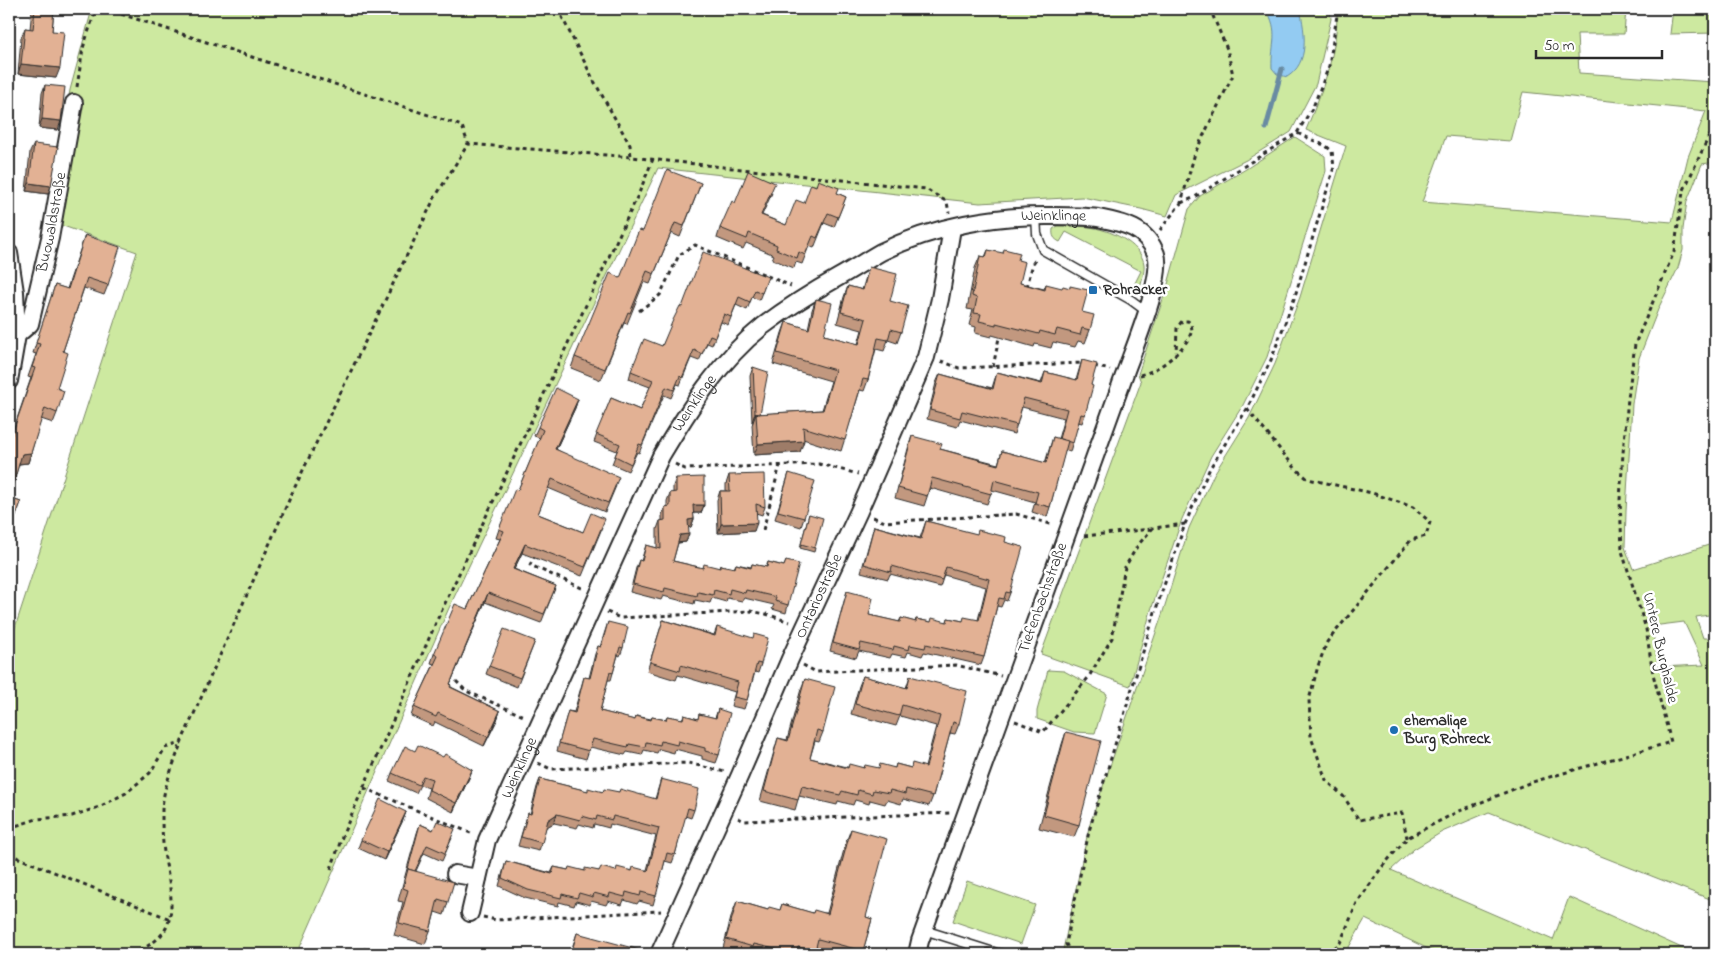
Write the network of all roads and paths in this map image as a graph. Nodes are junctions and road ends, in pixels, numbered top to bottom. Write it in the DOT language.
graph roads {
  1 [pos="96,9"];
  2 [pos="106,9"];
  3 [pos="558,9"];
  4 [pos="1094,9"];
  5 [pos="1338,9"];
  6 [pos="1210,10"];
  7 [pos="74,103"];
  8 [pos="1715,123"];
  9 [pos="1296,133"];
  10 [pos="468,144"];
  11 [pos="632,157"];
  12 [pos="653,159"];
  13 [pos="1181,203"];
  14 [pos="1036,215"];
  15 [pos="952,228"];
  16 [pos="1149,242"];
  17 [pos="1043,250"];
  18 [pos="9,253"];
  19 [pos="1024,291"];
  20 [pos="801,298"];
  21 [pos="639,311"];
  22 [pos="1146,311"];
  23 [pos="1001,329"];
  24 [pos="17,335"];
  25 [pos="1176,353"];
  26 [pos="926,357"];
  27 [pos="993,367"];
  28 [pos="1125,373"];
  29 [pos="9,381"];
  30 [pos="1247,409"];
  31 [pos="661,456"];
  32 [pos="780,465"];
  33 [pos="873,478"];
  34 [pos="859,511"];
  35 [pos="1185,524"];
  36 [pos="1152,528"];
  37 [pos="763,530"];
  38 [pos="1067,534"];
  39 [pos="536,552"];
  40 [pos="595,601"];
  41 [pos="805,628"];
  42 [pos="790,659"];
  43 [pos="1013,680"];
  44 [pos="456,681"];
  45 [pos="1001,715"];
  46 [pos="540,723"];
  47 [pos="181,743"];
  48 [pos="525,757"];
  49 [pos="714,769"];
  50 [pos="364,788"];
  51 [pos="724,811"];
  52 [pos="966,812"];
  53 [pos="9,828"];
  54 [pos="1407,838"];
  55 [pos="487,840"];
  56 [pos="9,854"];
  57 [pos="331,869"];
  58 [pos="456,874"];
  59 [pos="478,878"];
  60 [pos="679,910"];
  61 [pos="470,913"];
  62 [pos="170,920"];
  63 [pos="924,930"];
  64 [pos="134,954"];
  65 [pos="659,954"];
  66 [pos="917,954"];
  67 [pos="1000,954"];
  68 [pos="1070,954"];
  69 [pos="1328,954"];
  1 -- 7 [label="path"];
  2 -- 10 [label="path"];
  3 -- 11 [label="path"];
  4 -- 6 [label="path"];
  5 -- 9 [label="path"];
  6 -- 13 [label="path"];
  7 -- 24 [label="street, Buowaldstraße"];
  8 -- 54 [label="path, Untere Burghalde"];
  9 -- 13 [label="path"];
  9 -- 30 [label="path"];
  10 -- 11 [label="path"];
  10 -- 47 [label="path"];
  11 -- 12 [label="path"];
  12 -- 15 [label="path"];
  12 -- 50 [label="path"];
  13 -- 16 [label="path"];
  14 -- 15 [label="street, Weinklinge"];
  14 -- 16 [label="street, Weinklinge"];
  14 -- 17 [label="lane"];
  15 -- 20 [label="street, Weinklinge"];
  15 -- 26 [label="street, Ontariostraße"];
  16 -- 22 [label="street, Tiefenbachstraße"];
  17 -- 19 [label="path"];
  17 -- 22 [label="lane"];
  18 -- 24 [label="street, Buowaldstraße"];
  20 -- 21 [label="path"];
  20 -- 31 [label="street, Weinklinge"];
  22 -- 28 [label="street, Tiefenbachstraße"];
  23 -- 27 [label="path"];
  24 -- 29 [label="street, Buowaldstraße"];
  25 -- 25 [label="path"];
  25 -- 28 [label="path"];
  26 -- 27 [label="path"];
  26 -- 33 [label="street, Ontariostraße"];
  27 -- 28 [label="path"];
  28 -- 38 [label="street, Tiefenbachstraße"];
  30 -- 35 [label="path"];
  30 -- 54 [label="path"];
  31 -- 32 [label="path"];
  31 -- 40 [label="street, Weinklinge"];
  32 -- 33 [label="path"];
  32 -- 37 [label="path"];
  33 -- 34 [label="street, Ontariostraße"];
  34 -- 38 [label="path"];
  34 -- 41 [label="street, Ontariostraße"];
  35 -- 36 [label="path"];
  35 -- 68 [label="path"];
  36 -- 38 [label="path"];
  36 -- 45 [label="path"];
  38 -- 43 [label="street, Tiefenbachstraße"];
  39 -- 40 [label="path"];
  40 -- 41 [label="path"];
  40 -- 46 [label="street, Weinklinge"];
  41 -- 42 [label="street, Ontariostraße"];
  42 -- 43 [label="path"];
  42 -- 51 [label="street, Ontariostraße"];
  43 -- 45 [label="street, Tiefenbachstraße"];
  44 -- 46 [label="path"];
  45 -- 52 [label="street, Tiefenbachstraße"];
  46 -- 48 [label="street, Weinklinge"];
  47 -- 53 [label="path"];
  47 -- 62 [label="path"];
  48 -- 49 [label="path"];
  48 -- 55 [label="street, Weinklinge"];
  50 -- 55 [label="path"];
  50 -- 57 [label="path"];
  51 -- 52 [label="path"];
  51 -- 60 [label="street, Ontariostraße"];
  52 -- 63 [label="street, Tiefenbachstraße"];
  54 -- 69 [label="path, Untere Burghalde"];
  55 -- 59 [label="street, Weinklinge"];
  56 -- 62 [label="path"];
  58 -- 59 [label="street"];
  59 -- 61 [label="street, Weinklinge"];
  60 -- 61 [label="path"];
  60 -- 65 [label="street, Ontariostraße"];
  62 -- 64 [label="path"];
  63 -- 66 [label="street, Tiefenbachstraße"];
  63 -- 67 [label="lane"];
}
